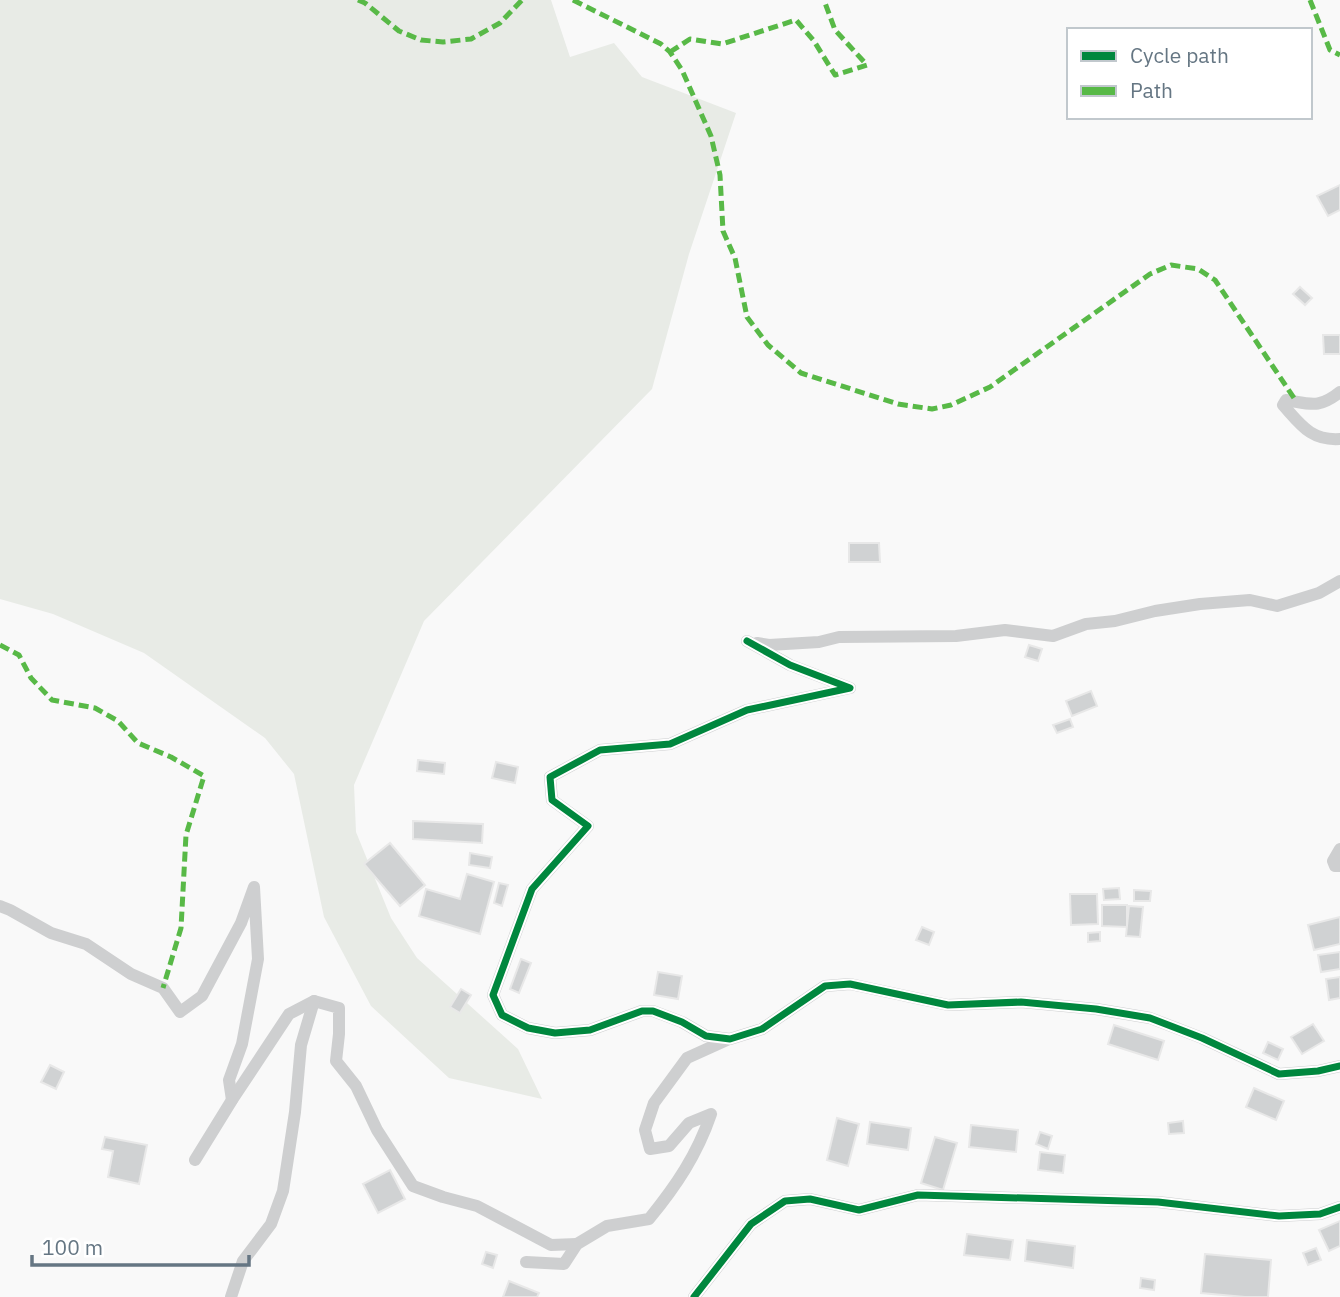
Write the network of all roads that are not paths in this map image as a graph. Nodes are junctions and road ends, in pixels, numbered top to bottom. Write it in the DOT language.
graph roads {
  1 [pos="1340,392"];
  2 [pos="1340,439"];
  3 [pos="1340,582"];
  4 [pos="1340,849"];
  5 [pos="1340,866"];
  6 [pos="0,906"];
  7 [pos="314,1002"];
  8 [pos="730,1039"];
  9 [pos="1340,1066"];
  10 [pos="232,1100"];
  11 [pos="195,1160"];
  12 [pos="1340,1207"];
  13 [pos="577,1244"];
  14 [pos="526,1262"];
  15 [pos="232,1297"];
  16 [pos="694,1297"];
  1 -- 2 [label="street"];
  3 -- 8 [label="street"];
  4 -- 5 [label="street"];
  6 -- 10 [label="street"];
  7 -- 10 [label="street"];
  7 -- 13 [label="street"];
  7 -- 15 [label="street"];
  8 -- 9 [label="street"];
  8 -- 13 [label="street"];
  10 -- 11 [label="street"];
  12 -- 16 [label="street"];
  13 -- 14 [label="street"];
}
